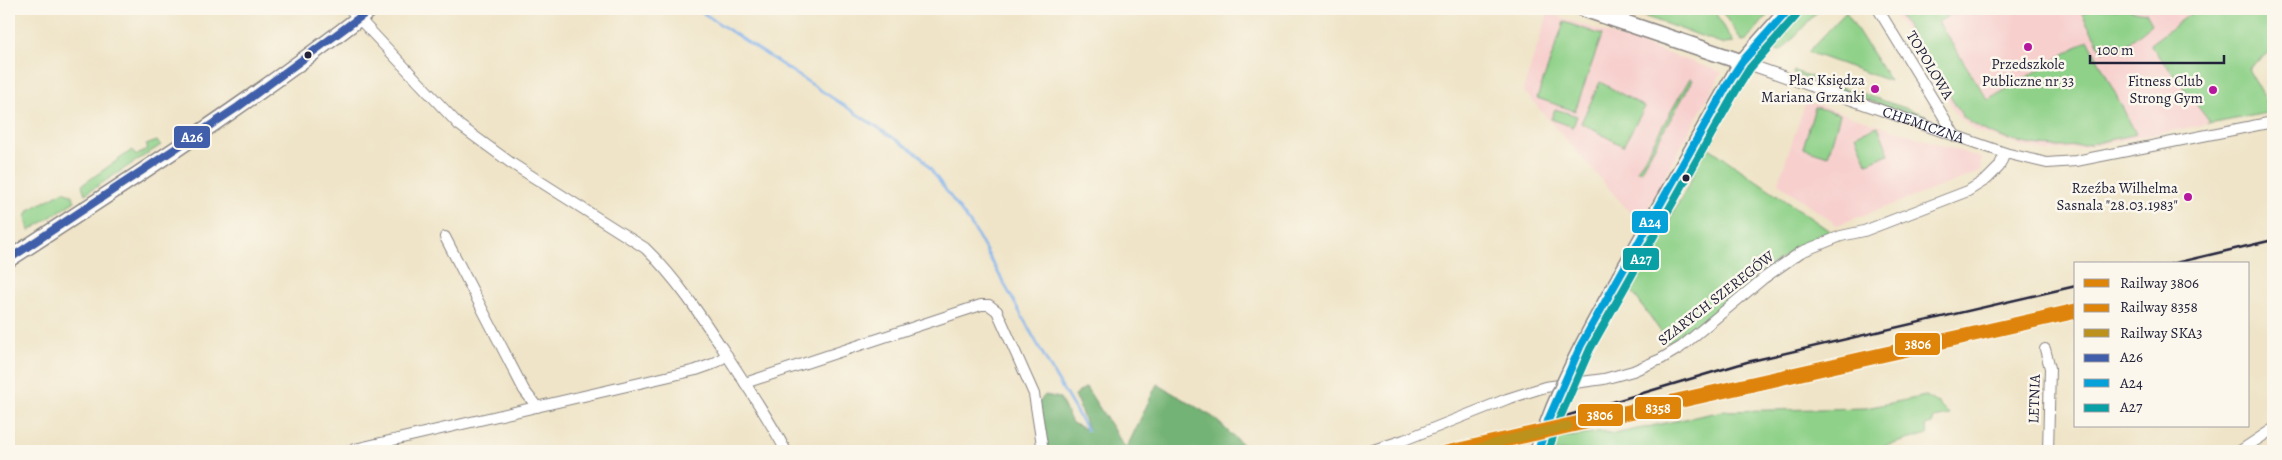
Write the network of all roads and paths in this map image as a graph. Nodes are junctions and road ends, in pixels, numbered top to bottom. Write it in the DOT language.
graph roads {
  1 [pos="1584,9"];
  2 [pos="1789,9"];
  3 [pos="1878,9"];
  4 [pos="360,12"];
  5 [pos="1742,62"];
  6 [pos="2273,122"];
  7 [pos="1956,137"];
  8 [pos="2005,153"];
  9 [pos="445,237"];
  10 [pos="9,259"];
  11 [pos="2045,349"];
  12 [pos="727,355"];
  13 [pos="745,383"];
  14 [pos="537,408"];
  15 [pos="2273,429"];
  16 [pos="346,451"];
  17 [pos="786,451"];
  18 [pos="1043,451"];
  19 [pos="1370,451"];
  20 [pos="1538,451"];
  21 [pos="2048,451"];
  22 [pos="2240,451"];
  1 -- 5 [label="street, CHEMICZNA"];
  2 -- 5 [label="street"];
  3 -- 7 [label="street, TOPOLOWA"];
  4 -- 10 [label="street"];
  4 -- 12 [label="street"];
  5 -- 7 [label="street, CHEMICZNA"];
  5 -- 20 [label="street, bridge"];
  6 -- 8 [label="street, CHEMICZNA"];
  7 -- 8 [label="street, CHEMICZNA"];
  8 -- 19 [label="street, SZARYCH SZEREGÓW"];
  9 -- 14 [label="street"];
  11 -- 21 [label="street, LETNIA"];
  12 -- 13 [label="street"];
  12 -- 14 [label="street"];
  13 -- 17 [label="street"];
  13 -- 18 [label="street"];
  14 -- 16 [label="street"];
  15 -- 22 [label="street"];
}
